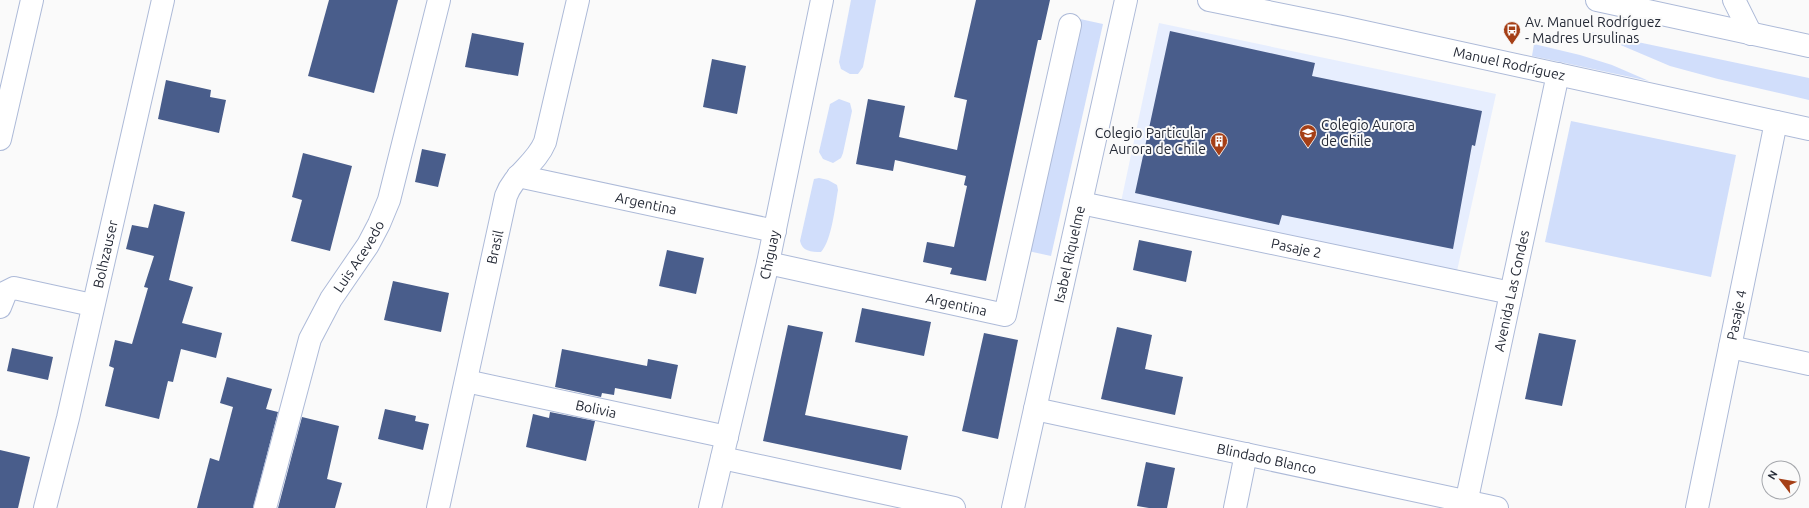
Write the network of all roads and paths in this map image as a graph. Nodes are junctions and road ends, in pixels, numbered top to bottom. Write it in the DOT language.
graph roads {
  1 [pos="32,0"];
  2 [pos="163,0"];
  3 [pos="439,0"];
  4 [pos="578,0"];
  5 [pos="822,0"];
  6 [pos="1126,0"];
  7 [pos="1209,0"];
  8 [pos="1597,0"];
  9 [pos="1734,0"];
  10 [pos="1070,25"];
  11 [pos="1751,34"];
  12 [pos="1809,46"];
  13 [pos="1558,74"];
  14 [pos="1776,122"];
  15 [pos="1809,129"];
  16 [pos="0,139"];
  17 [pos="518,176"];
  18 [pos="1081,203"];
  19 [pos="774,231"];
  20 [pos="768,263"];
  21 [pos="1511,293"];
  22 [pos="92,305"];
  23 [pos="0,307"];
  24 [pos="1730,347"];
  25 [pos="1809,364"];
  26 [pos="466,381"];
  27 [pos="1035,410"];
  28 [pos="727,437"];
  29 [pos="1246,454"];
  30 [pos="722,458"];
  31 [pos="1466,505"];
  32 [pos="45,508"];
  33 [pos="265,508"];
  34 [pos="438,508"];
  35 [pos="710,508"];
  36 [pos="954,508"];
  37 [pos="1013,508"];
  38 [pos="1235,508"];
  39 [pos="1497,508"];
  40 [pos="1697,508"];
  1 -- 16 [label="street"];
  2 -- 22 [label="street, Bolhzauser"];
  3 -- 33 [label="street, Luis Acevedo"];
  4 -- 17 [label="street, Brasil"];
  5 -- 19 [label="street, Chiguay"];
  6 -- 18 [label="street, Isabel Riquelme"];
  7 -- 13 [label="street, Manuel Rodríguez"];
  8 -- 11 [label="street"];
  9 -- 11 [label="street"];
  10 -- 20 [label="street, Argentina"];
  11 -- 12 [label="street"];
  13 -- 14 [label="street, Manuel Rodríguez"];
  13 -- 21 [label="street, Avenida Las Condes"];
  14 -- 15 [label="street, Manuel Rodríguez"];
  14 -- 24 [label="street, Pasaje 4"];
  17 -- 19 [label="street, Argentina"];
  17 -- 26 [label="street, Brasil"];
  18 -- 21 [label="street, Pasaje 2"];
  18 -- 27 [label="street, Isabel Riquelme"];
  19 -- 20 [label="street, Chiguay"];
  20 -- 28 [label="street, Chiguay"];
  21 -- 31 [label="street, Avenida Las Condes"];
  22 -- 23 [label="street"];
  22 -- 32 [label="street, Bolhzauser"];
  24 -- 25 [label="street"];
  24 -- 40 [label="street, Pasaje 4"];
  26 -- 28 [label="street, Bolivia"];
  26 -- 34 [label="street, Brasil"];
  27 -- 29 [label="street, Blindado Blanco"];
  27 -- 37 [label="street, Isabel Riquelme"];
  28 -- 30 [label="street, Chiguay"];
  29 -- 31 [label="street, Blindado Blanco"];
  29 -- 38 [label="street"];
  30 -- 35 [label="street, Chiguay"];
  30 -- 36 [label="street"];
  31 -- 39 [label="street, Blindado Blanco"];
}
